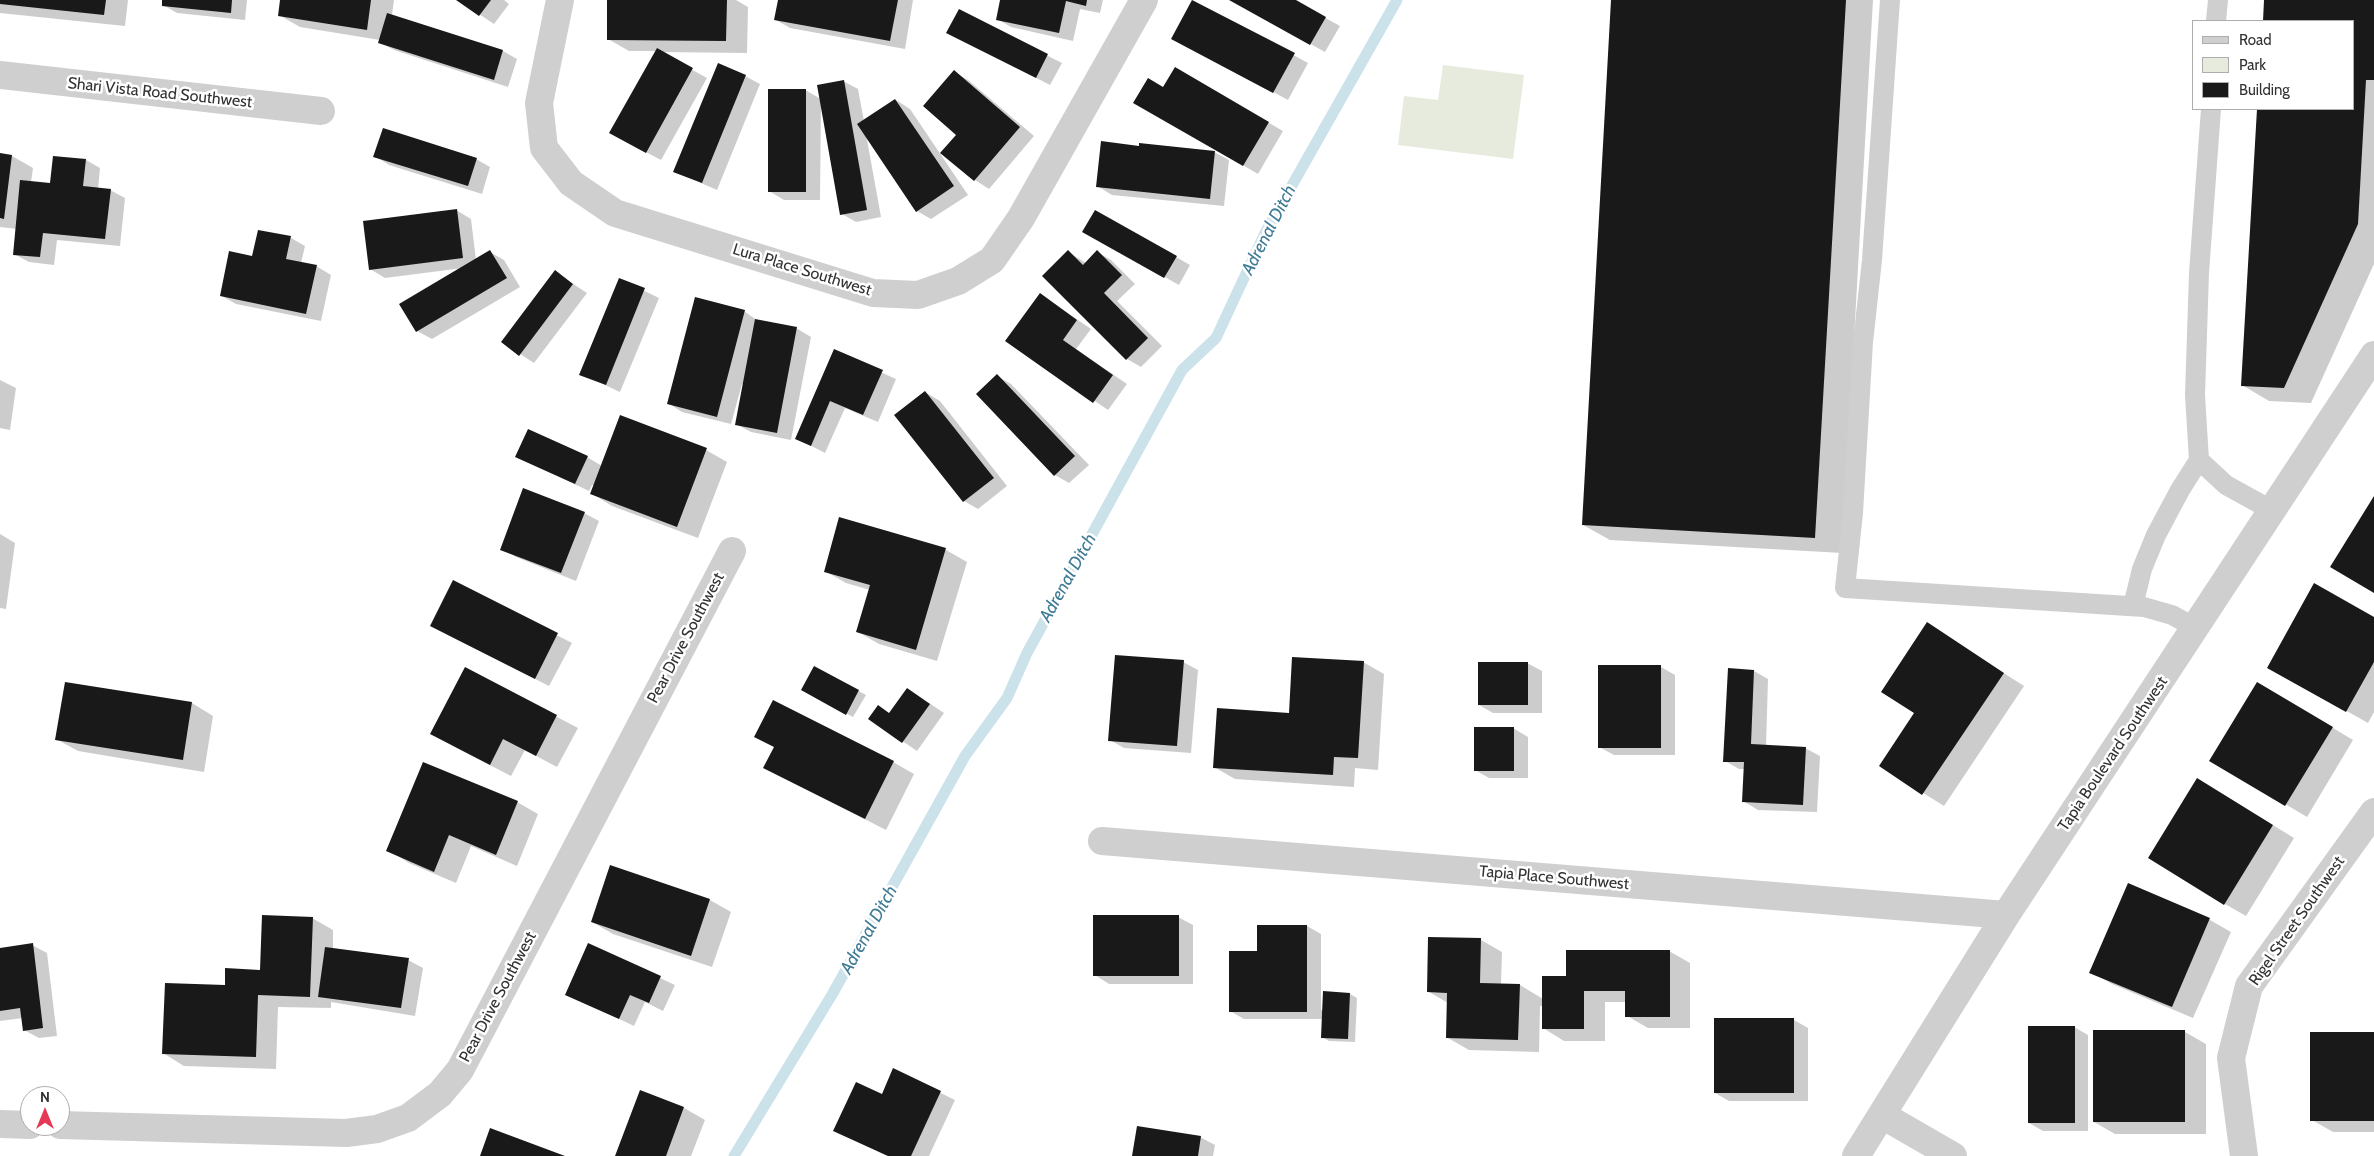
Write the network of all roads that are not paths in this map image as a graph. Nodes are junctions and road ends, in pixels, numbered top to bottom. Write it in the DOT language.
graph roads {
  1 [pos="560,0"];
  2 [pos="1144,0"];
  3 [pos="1890,0"];
  4 [pos="2218,0"];
  5 [pos="2216,20"];
  6 [pos="0,75"];
  7 [pos="2211,110"];
  8 [pos="321,111"];
  9 [pos="2374,356"];
  10 [pos="2199,460"];
  11 [pos="2273,511"];
  12 [pos="732,551"];
  13 [pos="2133,606"];
  14 [pos="2196,628"];
  15 [pos="2374,812"];
  16 [pos="1102,841"];
  17 [pos="2006,915"];
  18 [pos="1882,1115"];
  19 [pos="0,1124"];
  20 [pos="20,1125"];
  21 [pos="70,1126"];
  22 [pos="1856,1156"];
  23 [pos="1953,1156"];
  24 [pos="2244,1156"];
  1 -- 2 [label="street, Lura Place Southwest"];
  3 -- 13 [label="lane"];
  4 -- 5 [label="lane"];
  6 -- 8 [label="street, Shari Vista Road Southwest"];
  7 -- 10 [label="lane"];
  9 -- 11 [label="street, Tapia Boulevard Southwest"];
  10 -- 11 [label="lane"];
  10 -- 13 [label="lane"];
  11 -- 14 [label="street, Tapia Boulevard Southwest"];
  12 -- 21 [label="street, Pear Drive Southwest"];
  13 -- 14 [label="lane"];
  14 -- 17 [label="street, Tapia Boulevard Southwest"];
  15 -- 24 [label="street, Rigel Street Southwest"];
  16 -- 17 [label="street, Tapia Place Southwest"];
  17 -- 18 [label="street, Tapia Boulevard Southwest"];
  18 -- 22 [label="street, Tapia Boulevard Southwest"];
  18 -- 23 [label="street"];
  19 -- 20 [label="street"];
}
